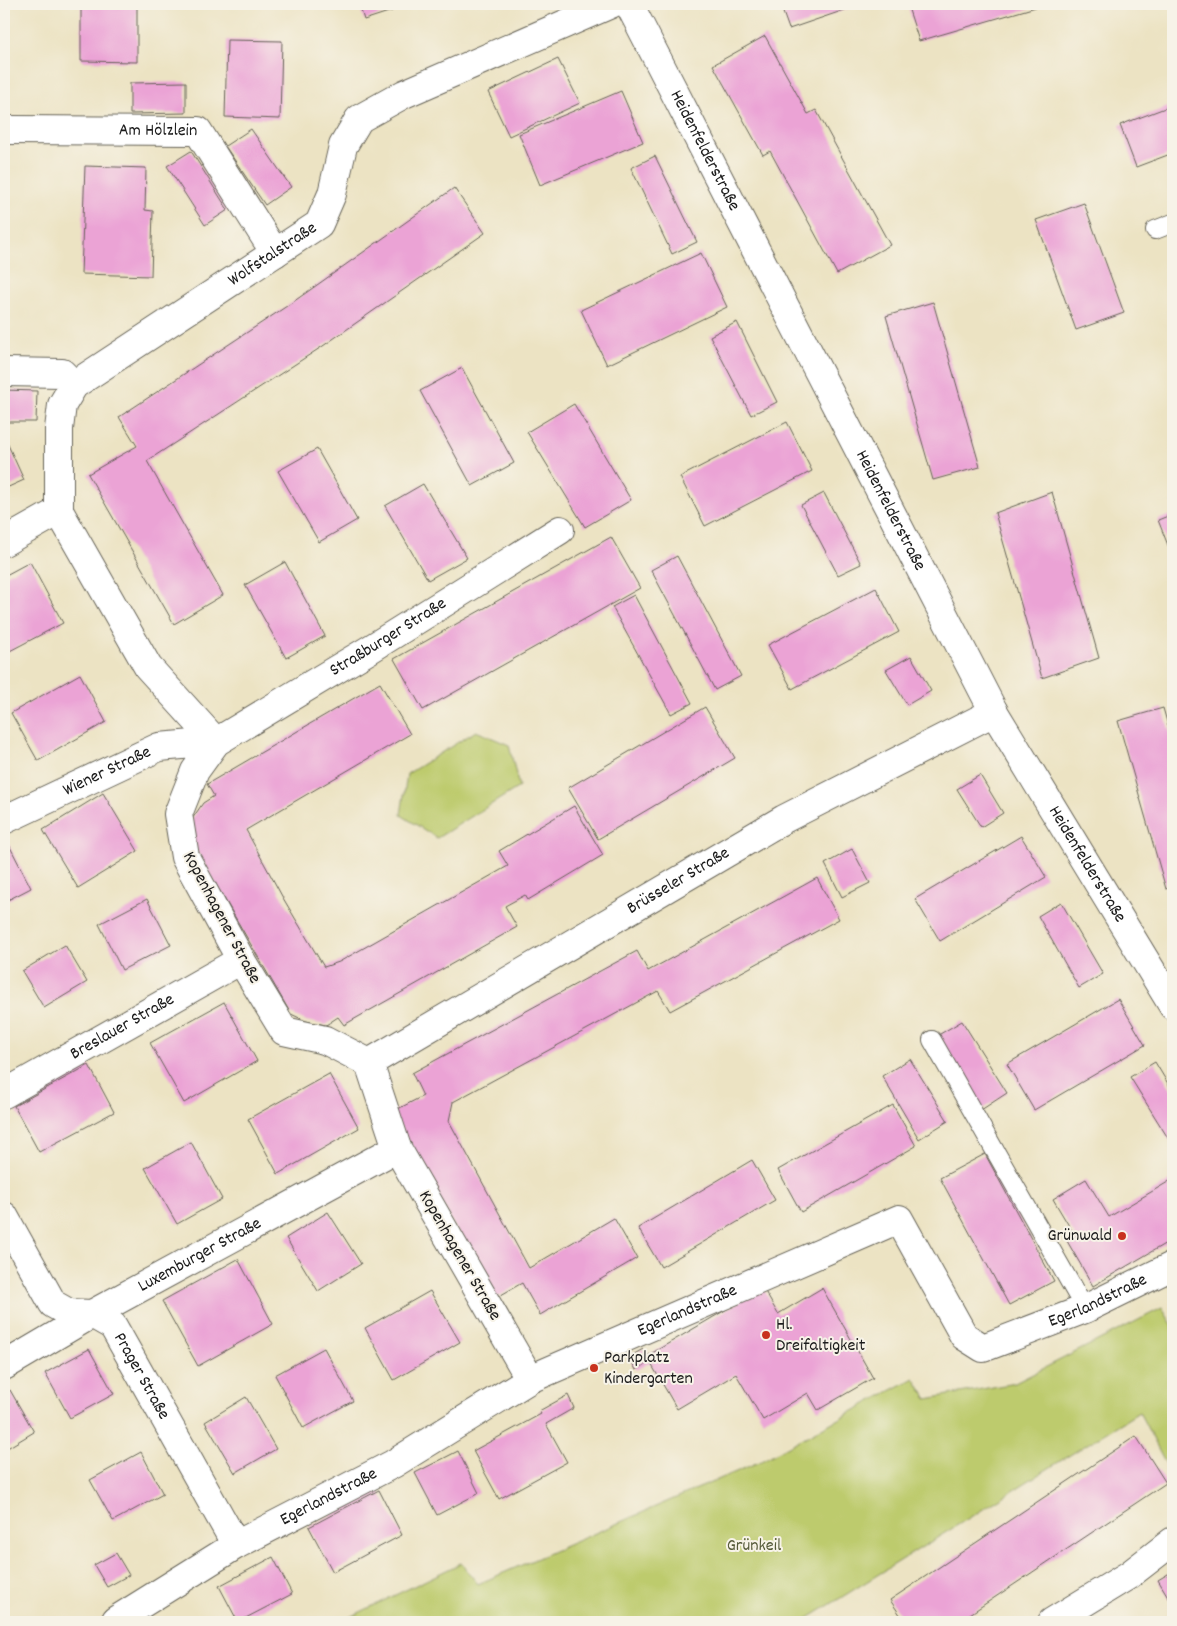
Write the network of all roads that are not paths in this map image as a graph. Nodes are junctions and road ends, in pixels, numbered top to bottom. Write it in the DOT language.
graph roads {
  1 [pos="612,4"];
  2 [pos="630,4"];
  3 [pos="4,130"];
  4 [pos="1173,222"];
  5 [pos="1155,230"];
  6 [pos="275,253"];
  7 [pos="4,372"];
  8 [pos="74,385"];
  9 [pos="60,511"];
  10 [pos="560,530"];
  11 [pos="4,542"];
  12 [pos="994,712"];
  13 [pos="216,742"];
  14 [pos="4,820"];
  15 [pos="242,960"];
  16 [pos="1173,1006"];
  17 [pos="932,1040"];
  18 [pos="369,1063"];
  19 [pos="4,1094"];
  20 [pos="396,1148"];
  21 [pos="4,1216"];
  22 [pos="1173,1266"];
  23 [pos="1085,1309"];
  24 [pos="92,1314"];
  25 [pos="4,1366"];
  26 [pos="530,1379"];
  27 [pos="1173,1541"];
  28 [pos="236,1545"];
  29 [pos="116,1620"];
  30 [pos="1052,1622"];
  1 -- 6 [label="street, Wolfstalstraße"];
  2 -- 12 [label="street, Heidenfelderstraße"];
  3 -- 6 [label="street, Am Hölzlein"];
  4 -- 5 [label="lane"];
  6 -- 8 [label="street, Wolfstalstraße"];
  7 -- 8 [label="street"];
  8 -- 9 [label="street"];
  9 -- 11 [label="street"];
  9 -- 13 [label="street"];
  10 -- 13 [label="street, Straßburger Straße"];
  12 -- 16 [label="street, Heidenfelderstraße"];
  12 -- 18 [label="street, Brüsseler Straße"];
  13 -- 14 [label="street, Wiener Straße"];
  13 -- 15 [label="street, Kopenhagener Straße"];
  15 -- 18 [label="street, Kopenhagener Straße"];
  15 -- 19 [label="street, Breslauer Straße"];
  17 -- 23 [label="lane"];
  18 -- 20 [label="street, Kopenhagener Straße"];
  20 -- 24 [label="street, Luxemburger Straße"];
  20 -- 26 [label="street, Kopenhagener Straße"];
  21 -- 24 [label="street, Prager Straße"];
  22 -- 23 [label="street, Egerlandstraße"];
  23 -- 26 [label="street, Egerlandstraße"];
  24 -- 25 [label="street, Luxemburger Straße"];
  24 -- 28 [label="street, Prager Straße"];
  26 -- 28 [label="street, Egerlandstraße"];
  27 -- 30 [label="street"];
  28 -- 29 [label="street, Egerlandstraße"];
}
